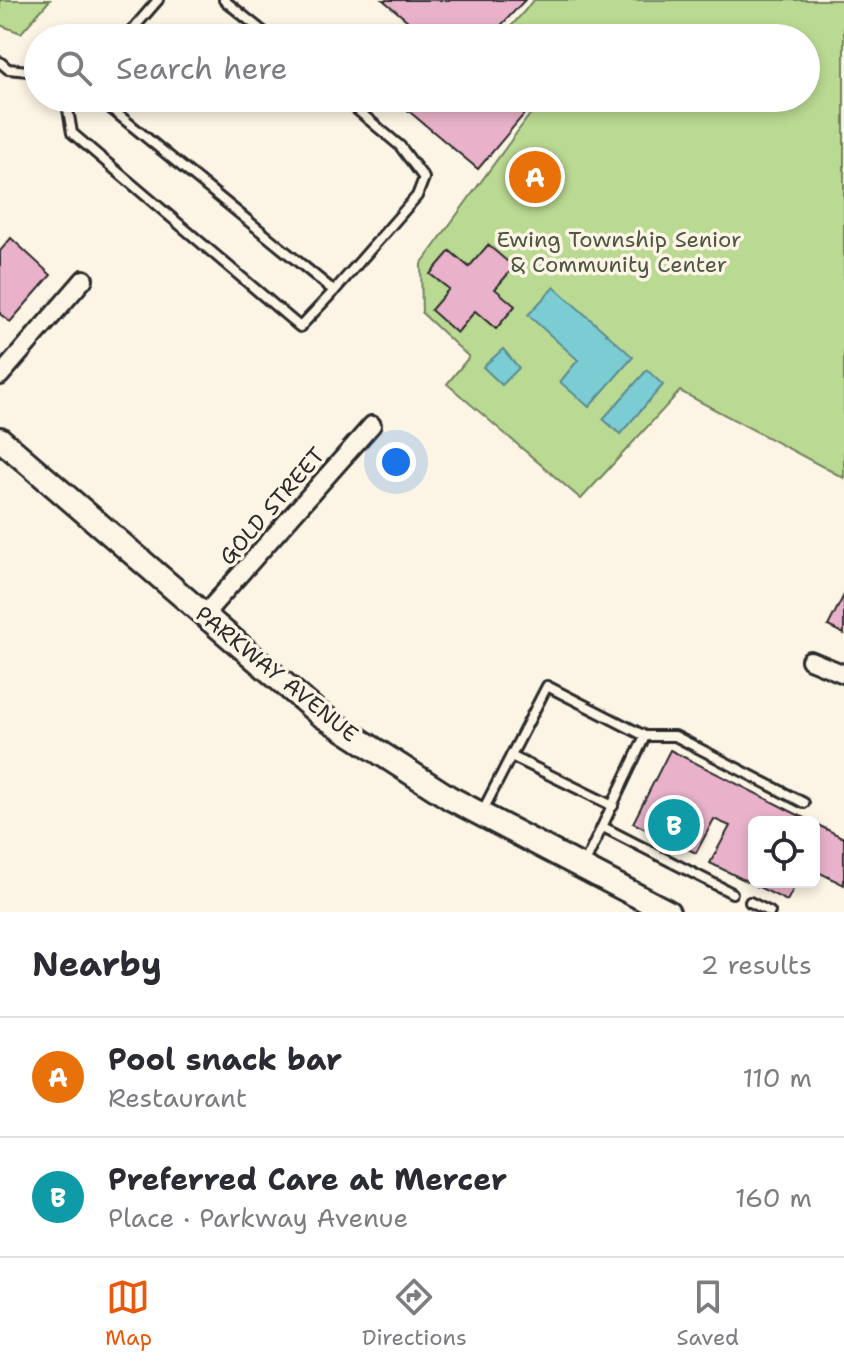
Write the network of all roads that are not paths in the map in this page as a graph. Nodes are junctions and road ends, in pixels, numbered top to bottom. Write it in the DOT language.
graph roads {
  1 [pos="158,0"];
  2 [pos="224,0"];
  3 [pos="137,24"];
  4 [pos="254,24"];
  5 [pos="0,62"];
  6 [pos="24,71"];
  7 [pos="68,112"];
  8 [pos="115,112"];
  9 [pos="360,112"];
  10 [pos="84,279"];
  11 [pos="334,291"];
  12 [pos="0,376"];
  13 [pos="372,425"];
  14 [pos="0,439"];
  15 [pos="204,615"];
  16 [pos="810,660"];
  17 [pos="844,674"];
  18 [pos="645,736"];
  19 [pos="511,756"];
  20 [pos="804,803"];
  21 [pos="613,806"];
  22 [pos="481,815"];
  23 [pos="603,827"];
  24 [pos="583,868"];
  25 [pos="732,893"];
  26 [pos="750,902"];
  27 [pos="668,912"];
  28 [pos="770,912"];
  1 -- 3 [label="lane"];
  2 -- 4 [label="lane"];
  5 -- 6 [label="lane"];
  7 -- 11 [label="lane"];
  8 -- 11 [label="lane"];
  9 -- 11 [label="lane"];
  10 -- 12 [label="street"];
  13 -- 15 [label="street, GOLD STREET"];
  14 -- 15 [label="main road, PARKWAY AVENUE"];
  15 -- 22 [label="main road, PARKWAY AVENUE"];
  16 -- 17 [label="street"];
  18 -- 19 [label="lane"];
  18 -- 20 [label="lane"];
  18 -- 21 [label="lane"];
  19 -- 21 [label="lane"];
  19 -- 22 [label="lane"];
  21 -- 23 [label="lane"];
  22 -- 24 [label="main road, PARKWAY AVENUE"];
  23 -- 24 [label="lane"];
  23 -- 25 [label="lane"];
  24 -- 27 [label="main road, PARKWAY AVENUE"];
  26 -- 28 [label="lane"];
}
